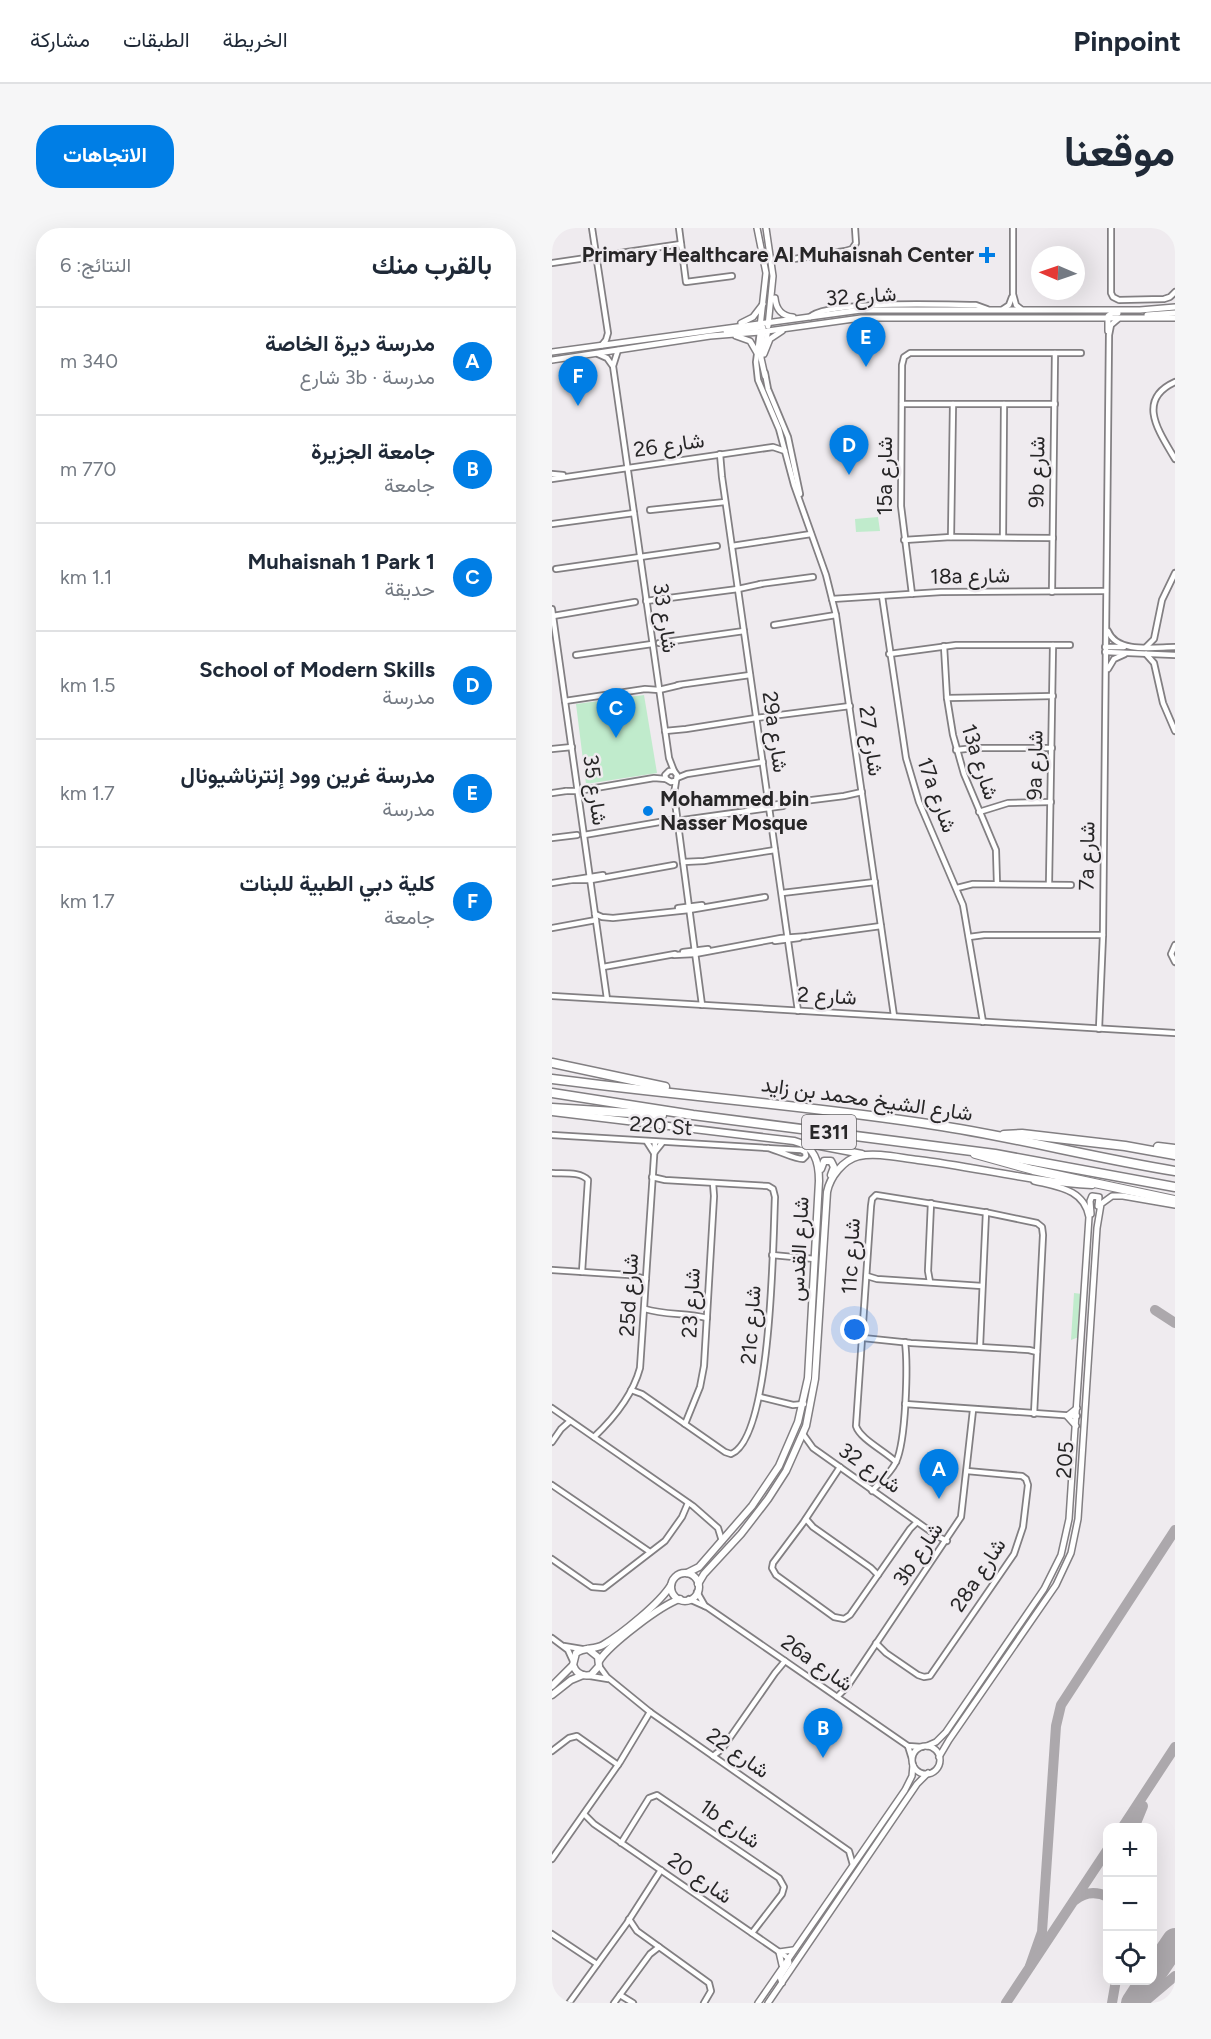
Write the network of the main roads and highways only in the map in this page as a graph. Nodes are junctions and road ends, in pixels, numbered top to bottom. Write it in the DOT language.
graph roads {
  1 [pos="552,1063"];
  2 [pos="552,1079"];
  3 [pos="552,1094"];
  4 [pos="695,1094"];
  5 [pos="552,1110"];
  6 [pos="693,1114"];
  7 [pos="995,1136"];
  8 [pos="801,1143"];
  9 [pos="1125,1146"];
  10 [pos="1175,1149"];
  11 [pos="965,1150"];
  12 [pos="871,1155"];
  13 [pos="1175,1155"];
  14 [pos="1175,1171"];
  15 [pos="819,1181"];
  16 [pos="1103,1186"];
  17 [pos="1175,1187"];
  18 [pos="1175,1200"];
  19 [pos="825,1211"];
  20 [pos="808,1378"];
  21 [pos="808,1418"];
  22 [pos="687,1573"];
  23 [pos="698,1584"];
  24 [pos="671,1585"];
  25 [pos="680,1599"];
  26 [pos="586,1649"];
  27 [pos="573,1663"];
  28 [pos="599,1664"];
  29 [pos="585,1676"];
  30 [pos="552,1686"];
  31 [pos="552,1695"];
  1 -- 4 [label="highway"];
  2 -- 4 [label="highway, شارع الشيخ محمد بن زايد / E311"];
  3 -- 6 [label="highway, شارع الشيخ محمد بن زايد / E311"];
  4 -- 7 [label="highway, شارع الشيخ محمد بن زايد / E311"];
  5 -- 6 [label="highway"];
  5 -- 8 [label="main road"];
  6 -- 11 [label="highway, شارع الشيخ محمد بن زايد / E311"];
  7 -- 9 [label="highway"];
  7 -- 14 [label="highway, شارع الشيخ محمد بن زايد / E311"];
  8 -- 12 [label="main road"];
  8 -- 15 [label="main road, شارع القدس"];
  9 -- 10 [label="highway"];
  9 -- 13 [label="highway"];
  11 -- 16 [label="highway"];
  11 -- 17 [label="highway, شارع الشيخ محمد بن زايد / E311"];
  12 -- 16 [label="main road, شارع القدس"];
  12 -- 19 [label="main road, شارع القدس"];
  15 -- 19 [label="main road"];
  15 -- 20 [label="main road, شارع القدس"];
  16 -- 18 [label="highway"];
  19 -- 21 [label="main road, شارع القدس"];
  20 -- 21 [label="main road"];
  20 -- 22 [label="main road, شارع القدس"];
  21 -- 23 [label="main road, شارع القدس"];
  22 -- 23 [label="main road"];
  22 -- 24 [label="main road"];
  23 -- 25 [label="main road"];
  24 -- 25 [label="main road"];
  24 -- 26 [label="main road"];
  25 -- 28 [label="main road"];
  26 -- 27 [label="main road"];
  26 -- 28 [label="main road"];
  27 -- 29 [label="main road"];
  27 -- 30 [label="main road"];
  28 -- 29 [label="main road"];
  29 -- 31 [label="main road"];
}
